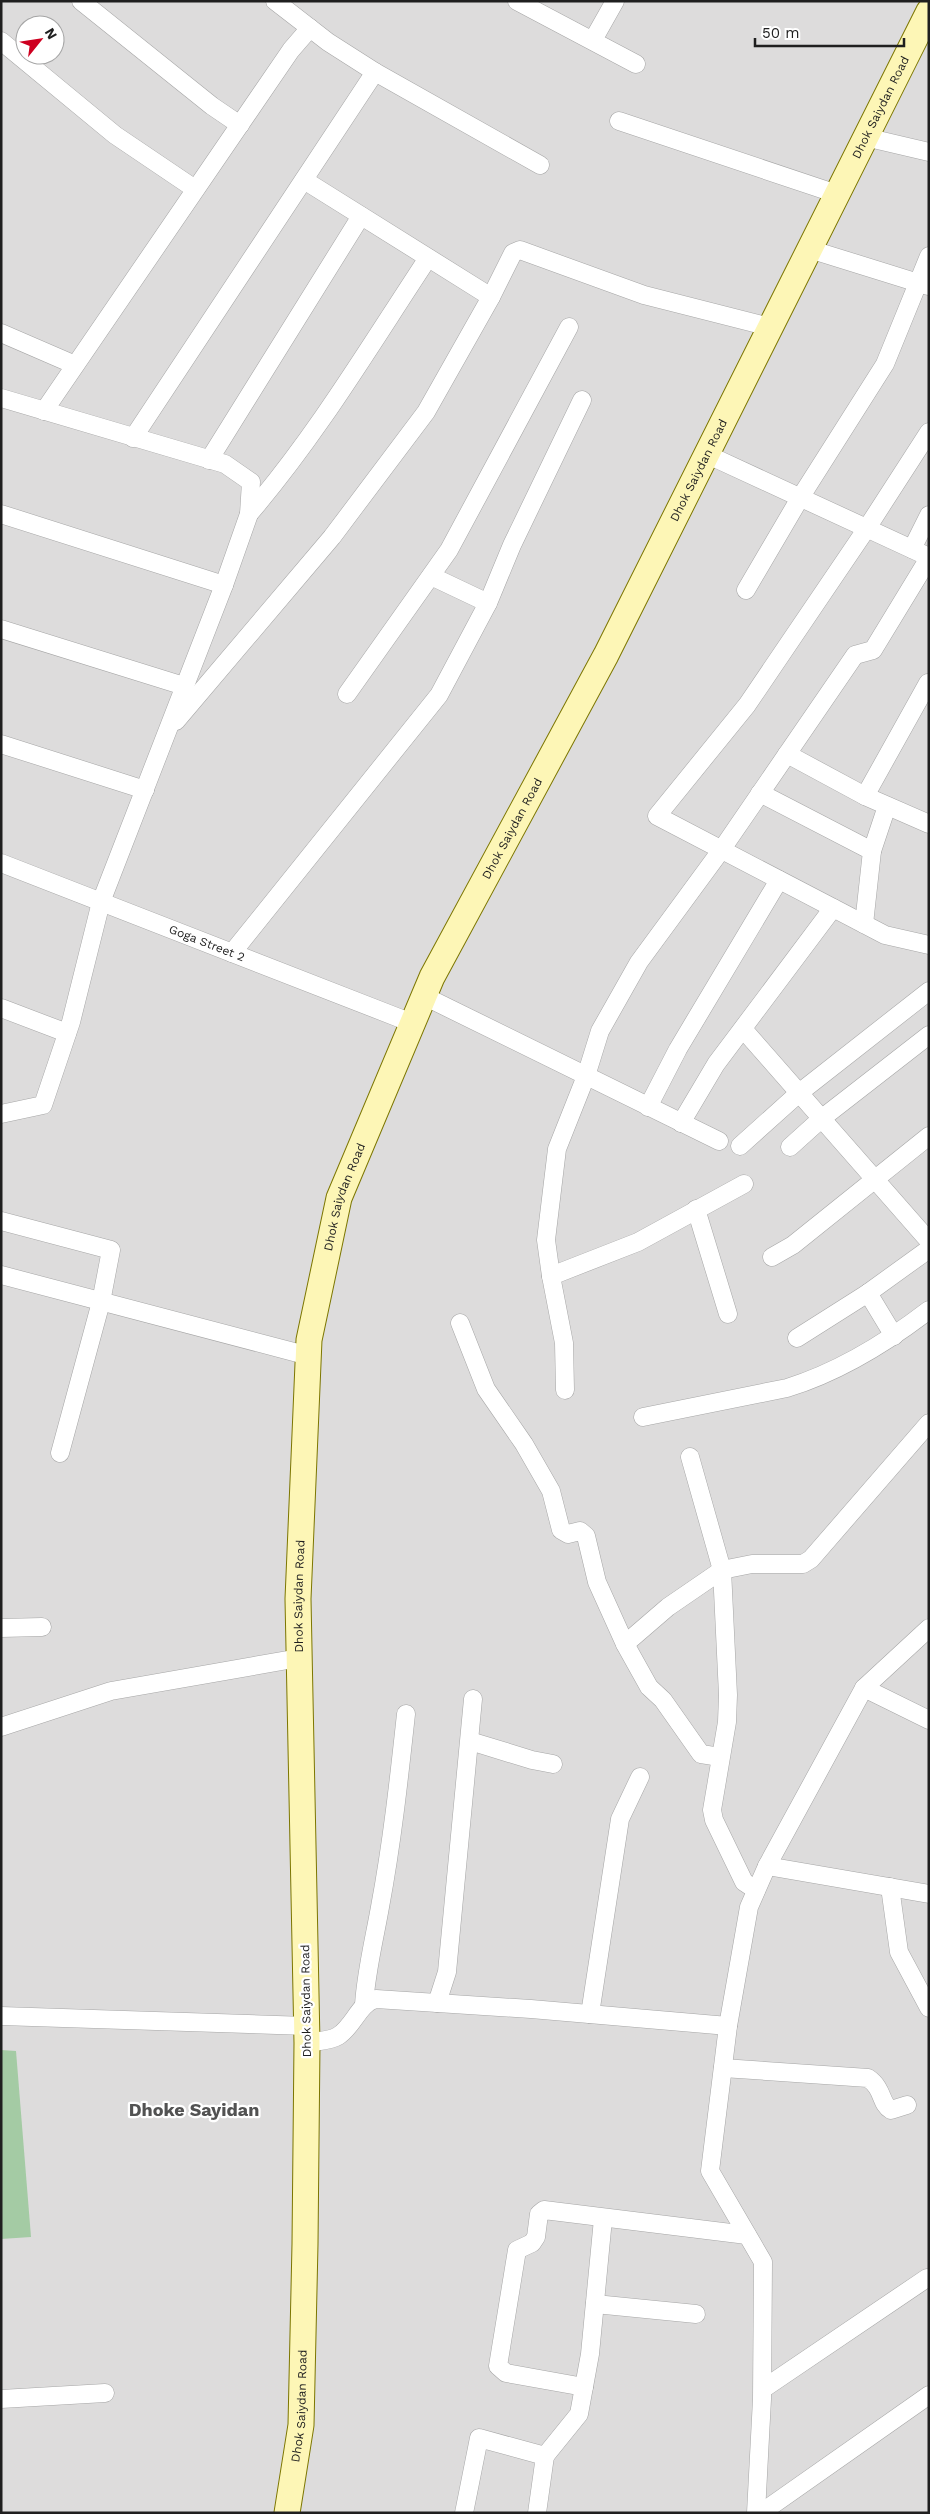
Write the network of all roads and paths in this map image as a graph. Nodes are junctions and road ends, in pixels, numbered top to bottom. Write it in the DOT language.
graph roads {
  1 [pos="81,1"];
  2 [pos="275,1"];
  3 [pos="518,1"];
  4 [pos="615,1"];
  5 [pos="929,11"];
  6 [pos="310,28"];
  7 [pos="593,40"];
  8 [pos="1,41"];
  9 [pos="636,64"];
  10 [pos="375,72"];
  11 [pos="619,121"];
  12 [pos="240,125"];
  13 [pos="865,137"];
  14 [pos="929,152"];
  15 [pos="540,165"];
  16 [pos="304,180"];
  17 [pos="195,189"];
  18 [pos="837,194"];
  19 [pos="361,216"];
  20 [pos="809,250"];
  21 [pos="929,256"];
  22 [pos="428,258"];
  23 [pos="924,284"];
  24 [pos="491,297"];
  25 [pos="569,327"];
  26 [pos="770,327"];
  27 [pos="1,333"];
  28 [pos="75,365"];
  29 [pos="1,398"];
  30 [pos="582,400"];
  31 [pos="44,411"];
  32 [pos="929,432"];
  33 [pos="133,438"];
  34 [pos="706,454"];
  35 [pos="209,460"];
  36 [pos="800,498"];
  37 [pos="1,514"];
  38 [pos="249,514"];
  39 [pos="929,515"];
  40 [pos="867,528"];
  41 [pos="912,549"];
  42 [pos="929,557"];
  43 [pos="431,576"];
  44 [pos="224,585"];
  45 [pos="746,590"];
  46 [pos="488,603"];
  47 [pos="1,628"];
  48 [pos="929,683"];
  49 [pos="184,686"];
  50 [pos="347,694"];
  51 [pos="169,729"];
  52 [pos="1,744"];
  53 [pos="787,754"];
  54 [pos="145,790"];
  55 [pos="760,793"];
  56 [pos="865,796"];
  57 [pos="887,806"];
  58 [pos="929,824"];
  59 [pos="722,848"];
  60 [pos="872,851"];
  61 [pos="1,863"];
  62 [pos="779,880"];
  63 [pos="101,902"];
  64 [pos="833,908"];
  65 [pos="864,924"];
  66 [pos="929,945"];
  67 [pos="232,953"];
  68 [pos="929,991"];
  69 [pos="424,996"];
  70 [pos="1,1008"];
  71 [pos="412,1023"];
  72 [pos="743,1028"];
  73 [pos="67,1033"];
  74 [pos="929,1035"];
  75 [pos="586,1076"];
  76 [pos="799,1093"];
  77 [pos="648,1107"];
  78 [pos="1,1114"];
  79 [pos="821,1119"];
  80 [pos="682,1123"];
  81 [pos="929,1136"];
  82 [pos="719,1141"];
  83 [pos="740,1146"];
  84 [pos="790,1147"];
  85 [pos="874,1180"];
  86 [pos="744,1184"];
  87 [pos="696,1209"];
  88 [pos="1,1221"];
  89 [pos="929,1241"];
  90 [pos="929,1249"];
  91 [pos="772,1258"];
  92 [pos="1,1275"];
  93 [pos="550,1276"];
  94 [pos="868,1293"];
  95 [pos="101,1302"];
  96 [pos="929,1310"];
  97 [pos="728,1314"];
  98 [pos="460,1323"];
  99 [pos="894,1336"];
  100 [pos="797,1338"];
  101 [pos="308,1356"];
  102 [pos="565,1390"];
  103 [pos="643,1417"];
  104 [pos="929,1423"];
  105 [pos="60,1453"];
  106 [pos="690,1457"];
  107 [pos="722,1570"];
  108 [pos="42,1627"];
  109 [pos="1,1628"];
  110 [pos="929,1628"];
  111 [pos="625,1644"];
  112 [pos="299,1658"];
  113 [pos="864,1688"];
  114 [pos="473,1698"];
  115 [pos="406,1714"];
  116 [pos="929,1720"];
  117 [pos="1,1727"];
  118 [pos="470,1741"];
  119 [pos="720,1758"];
  120 [pos="553,1764"];
  121 [pos="640,1777"];
  122 [pos="767,1866"];
  123 [pos="890,1887"];
  124 [pos="756,1890"];
  125 [pos="929,1894"];
  126 [pos="437,2003"];
  127 [pos="364,2005"];
  128 [pos="929,2008"];
  129 [pos="590,2014"];
  130 [pos="1,2016"];
  131 [pos="728,2026"];
  132 [pos="307,2034"];
  133 [pos="723,2068"];
  134 [pos="907,2105"];
  135 [pos="603,2219"];
  136 [pos="747,2235"];
  137 [pos="927,2278"];
  138 [pos="595,2304"];
  139 [pos="696,2314"];
  140 [pos="584,2387"];
  141 [pos="763,2389"];
  142 [pos="105,2393"];
  143 [pos="929,2396"];
  144 [pos="1,2399"];
  145 [pos="545,2456"];
  146 [pos="287,2513"];
  147 [pos="464,2513"];
  148 [pos="537,2513"];
  149 [pos="756,2513"];
  150 [pos="761,2513"];
  1 -- 12 [label="street"];
  2 -- 6 [label="street"];
  3 -- 7 [label="street"];
  4 -- 7 [label="street"];
  5 -- 13 [label="main road, Dhok Saiydan Road"];
  6 -- 10 [label="street"];
  6 -- 12 [label="street"];
  7 -- 9 [label="street"];
  8 -- 17 [label="street"];
  10 -- 15 [label="street"];
  10 -- 16 [label="street"];
  11 -- 18 [label="street"];
  12 -- 17 [label="street"];
  13 -- 14 [label="street"];
  13 -- 18 [label="main road, Dhok Saiydan Road"];
  16 -- 19 [label="street"];
  16 -- 33 [label="street"];
  17 -- 28 [label="street"];
  18 -- 20 [label="main road, Dhok Saiydan Road"];
  19 -- 22 [label="street"];
  19 -- 35 [label="street"];
  20 -- 23 [label="street"];
  20 -- 26 [label="main road, Dhok Saiydan Road"];
  21 -- 23 [label="street"];
  22 -- 24 [label="street"];
  22 -- 38 [label="street"];
  23 -- 36 [label="street"];
  24 -- 26 [label="street"];
  24 -- 51 [label="street"];
  25 -- 43 [label="street"];
  26 -- 34 [label="main road, Dhok Saiydan Road"];
  27 -- 28 [label="street"];
  28 -- 31 [label="street"];
  29 -- 31 [label="street"];
  30 -- 46 [label="street"];
  31 -- 33 [label="street"];
  32 -- 40 [label="street"];
  33 -- 35 [label="street"];
  34 -- 36 [label="street"];
  34 -- 69 [label="main road, Dhok Saiydan Road"];
  35 -- 38 [label="street"];
  36 -- 40 [label="street"];
  36 -- 45 [label="street"];
  37 -- 44 [label="street"];
  38 -- 44 [label="street"];
  39 -- 41 [label="street"];
  40 -- 41 [label="street"];
  40 -- 59 [label="street"];
  41 -- 42 [label="street"];
  42 -- 53 [label="street"];
  43 -- 46 [label="street"];
  43 -- 50 [label="street"];
  44 -- 49 [label="street"];
  46 -- 67 [label="street"];
  47 -- 49 [label="street"];
  48 -- 56 [label="street"];
  49 -- 51 [label="street"];
  51 -- 54 [label="street"];
  52 -- 54 [label="street"];
  53 -- 55 [label="street"];
  53 -- 56 [label="street"];
  54 -- 63 [label="street"];
  55 -- 59 [label="street"];
  55 -- 60 [label="street"];
  56 -- 57 [label="street"];
  57 -- 58 [label="street"];
  57 -- 60 [label="street"];
  59 -- 62 [label="street"];
  59 -- 75 [label="street"];
  60 -- 65 [label="street"];
  61 -- 63 [label="street, Goga Street 2"];
  62 -- 64 [label="street"];
  62 -- 77 [label="street"];
  63 -- 67 [label="street, Goga Street 2"];
  63 -- 73 [label="street"];
  64 -- 65 [label="street"];
  64 -- 72 [label="street"];
  65 -- 66 [label="street"];
  67 -- 71 [label="street, Goga Street 2"];
  68 -- 76 [label="street"];
  69 -- 71 [label="main road, Dhok Saiydan Road"];
  69 -- 75 [label="street"];
  70 -- 73 [label="street"];
  71 -- 101 [label="main road, Dhok Saiydan Road"];
  72 -- 76 [label="street"];
  72 -- 80 [label="street"];
  73 -- 78 [label="street"];
  74 -- 79 [label="street"];
  75 -- 77 [label="street"];
  75 -- 93 [label="street"];
  76 -- 79 [label="street"];
  76 -- 83 [label="street"];
  77 -- 80 [label="street"];
  79 -- 84 [label="street"];
  79 -- 85 [label="street"];
  80 -- 82 [label="street"];
  81 -- 85 [label="street"];
  85 -- 89 [label="street"];
  85 -- 91 [label="street"];
  86 -- 87 [label="street"];
  87 -- 93 [label="street"];
  87 -- 97 [label="street"];
  88 -- 95 [label="street"];
  90 -- 94 [label="street"];
  92 -- 95 [label="street"];
  93 -- 102 [label="street"];
  94 -- 99 [label="street"];
  94 -- 100 [label="street"];
  95 -- 101 [label="street"];
  95 -- 105 [label="street"];
  96 -- 99 [label="street"];
  98 -- 111 [label="street"];
  99 -- 103 [label="street"];
  101 -- 112 [label="main road, Dhok Saiydan Road"];
  104 -- 107 [label="street"];
  106 -- 107 [label="street"];
  107 -- 111 [label="street"];
  107 -- 119 [label="street"];
  108 -- 109 [label="street"];
  110 -- 113 [label="street"];
  111 -- 119 [label="street"];
  112 -- 117 [label="street"];
  112 -- 132 [label="main road, Dhok Saiydan Road"];
  113 -- 116 [label="street"];
  113 -- 122 [label="street"];
  114 -- 118 [label="street"];
  115 -- 127 [label="street"];
  118 -- 120 [label="street"];
  118 -- 126 [label="street"];
  119 -- 124 [label="street"];
  121 -- 129 [label="street"];
  122 -- 123 [label="street"];
  122 -- 124 [label="street"];
  123 -- 125 [label="street"];
  123 -- 128 [label="street"];
  124 -- 131 [label="street"];
  126 -- 127 [label="street"];
  126 -- 129 [label="street"];
  127 -- 132 [label="street"];
  129 -- 131 [label="street"];
  130 -- 132 [label="street"];
  131 -- 133 [label="street"];
  132 -- 146 [label="main road, Dhok Saiydan Road"];
  133 -- 134 [label="street"];
  133 -- 136 [label="street"];
  135 -- 136 [label="street"];
  135 -- 138 [label="street"];
  135 -- 140 [label="street"];
  136 -- 141 [label="street"];
  137 -- 141 [label="street"];
  138 -- 139 [label="street"];
  138 -- 140 [label="street"];
  140 -- 145 [label="street"];
  141 -- 149 [label="street"];
  142 -- 144 [label="street"];
  143 -- 150 [label="street"];
  145 -- 147 [label="street"];
  145 -- 148 [label="street"];
}
